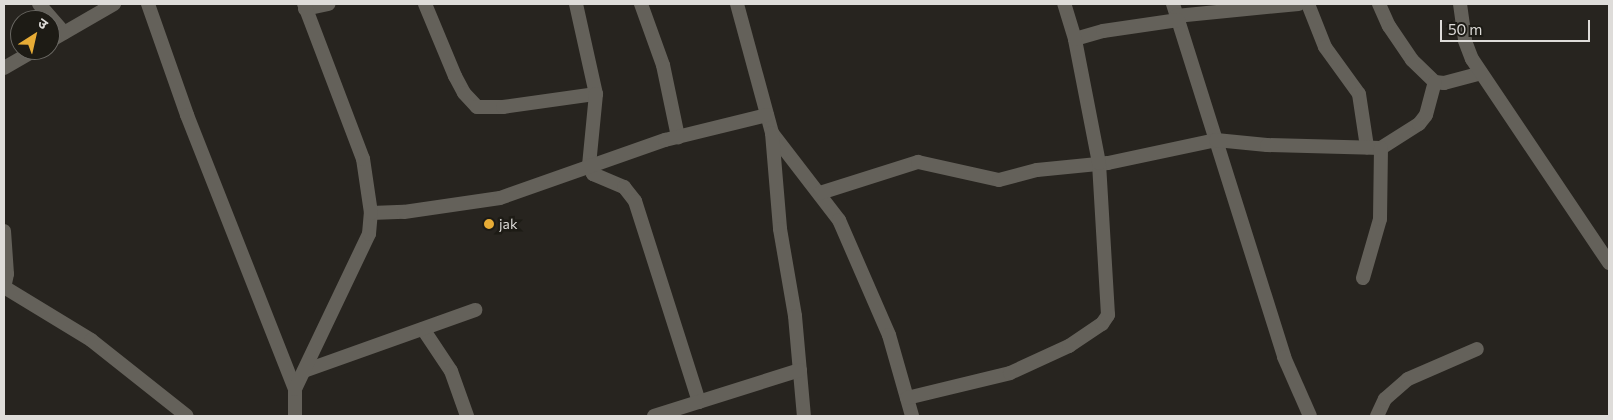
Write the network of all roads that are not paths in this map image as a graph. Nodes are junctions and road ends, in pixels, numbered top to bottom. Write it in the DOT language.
graph roads {
  1 [pos="39,4"];
  2 [pos="114,4"];
  3 [pos="148,4"];
  4 [pos="328,4"];
  5 [pos="425,4"];
  6 [pos="576,4"];
  7 [pos="641,4"];
  8 [pos="737,4"];
  9 [pos="1064,4"];
  10 [pos="1298,4"];
  11 [pos="1308,4"];
  12 [pos="1379,4"];
  13 [pos="1460,4"];
  14 [pos="304,6"];
  15 [pos="1176,13"];
  16 [pos="64,33"];
  17 [pos="60,35"];
  18 [pos="1075,39"];
  19 [pos="18,60"];
  20 [pos="4,68"];
  21 [pos="1481,72"];
  22 [pos="1435,82"];
  23 [pos="596,94"];
  24 [pos="767,115"];
  25 [pos="772,133"];
  26 [pos="678,137"];
  27 [pos="1216,140"];
  28 [pos="1367,147"];
  29 [pos="1382,148"];
  30 [pos="1099,163"];
  31 [pos="589,165"];
  32 [pos="820,194"];
  33 [pos="371,213"];
  34 [pos="4,230"];
  35 [pos="1609,263"];
  36 [pos="1363,278"];
  37 [pos="4,288"];
  38 [pos="475,310"];
  39 [pos="423,329"];
  40 [pos="1477,349"];
  41 [pos="800,370"];
  42 [pos="304,371"];
  43 [pos="294,389"];
  44 [pos="907,398"];
  45 [pos="699,402"];
  46 [pos="187,416"];
  47 [pos="295,416"];
  48 [pos="467,416"];
  49 [pos="654,416"];
  50 [pos="804,416"];
  51 [pos="912,416"];
  52 [pos="1310,416"];
  53 [pos="1377,416"];
  1 -- 16 [label="street"];
  2 -- 16 [label="street"];
  3 -- 43 [label="street"];
  4 -- 14 [label="street"];
  5 -- 23 [label="street"];
  6 -- 23 [label="street"];
  7 -- 26 [label="street"];
  8 -- 24 [label="street"];
  9 -- 18 [label="street"];
  10 -- 15 [label="street"];
  11 -- 28 [label="street"];
  12 -- 22 [label="street"];
  13 -- 21 [label="street"];
  14 -- 33 [label="street"];
  15 -- 18 [label="street"];
  15 -- 27 [label="street"];
  16 -- 17 [label="street"];
  18 -- 30 [label="street"];
  19 -- 20 [label="street"];
  21 -- 22 [label="street"];
  21 -- 35 [label="street"];
  22 -- 29 [label="street"];
  23 -- 31 [label="street"];
  24 -- 25 [label="street"];
  24 -- 26 [label="street"];
  25 -- 32 [label="street"];
  25 -- 41 [label="street"];
  26 -- 31 [label="street"];
  27 -- 28 [label="street"];
  27 -- 30 [label="street"];
  27 -- 52 [label="street"];
  28 -- 29 [label="street"];
  29 -- 36 [label="street"];
  30 -- 32 [label="street"];
  30 -- 44 [label="street"];
  31 -- 33 [label="street"];
  31 -- 45 [label="street"];
  32 -- 44 [label="street"];
  33 -- 42 [label="street"];
  34 -- 37 [label="street"];
  37 -- 46 [label="street"];
  38 -- 39 [label="street"];
  39 -- 42 [label="street"];
  39 -- 48 [label="street"];
  40 -- 53 [label="street"];
  41 -- 45 [label="street"];
  41 -- 50 [label="street"];
  42 -- 43 [label="street"];
  43 -- 47 [label="street"];
  44 -- 51 [label="street"];
  45 -- 49 [label="street"];
}
